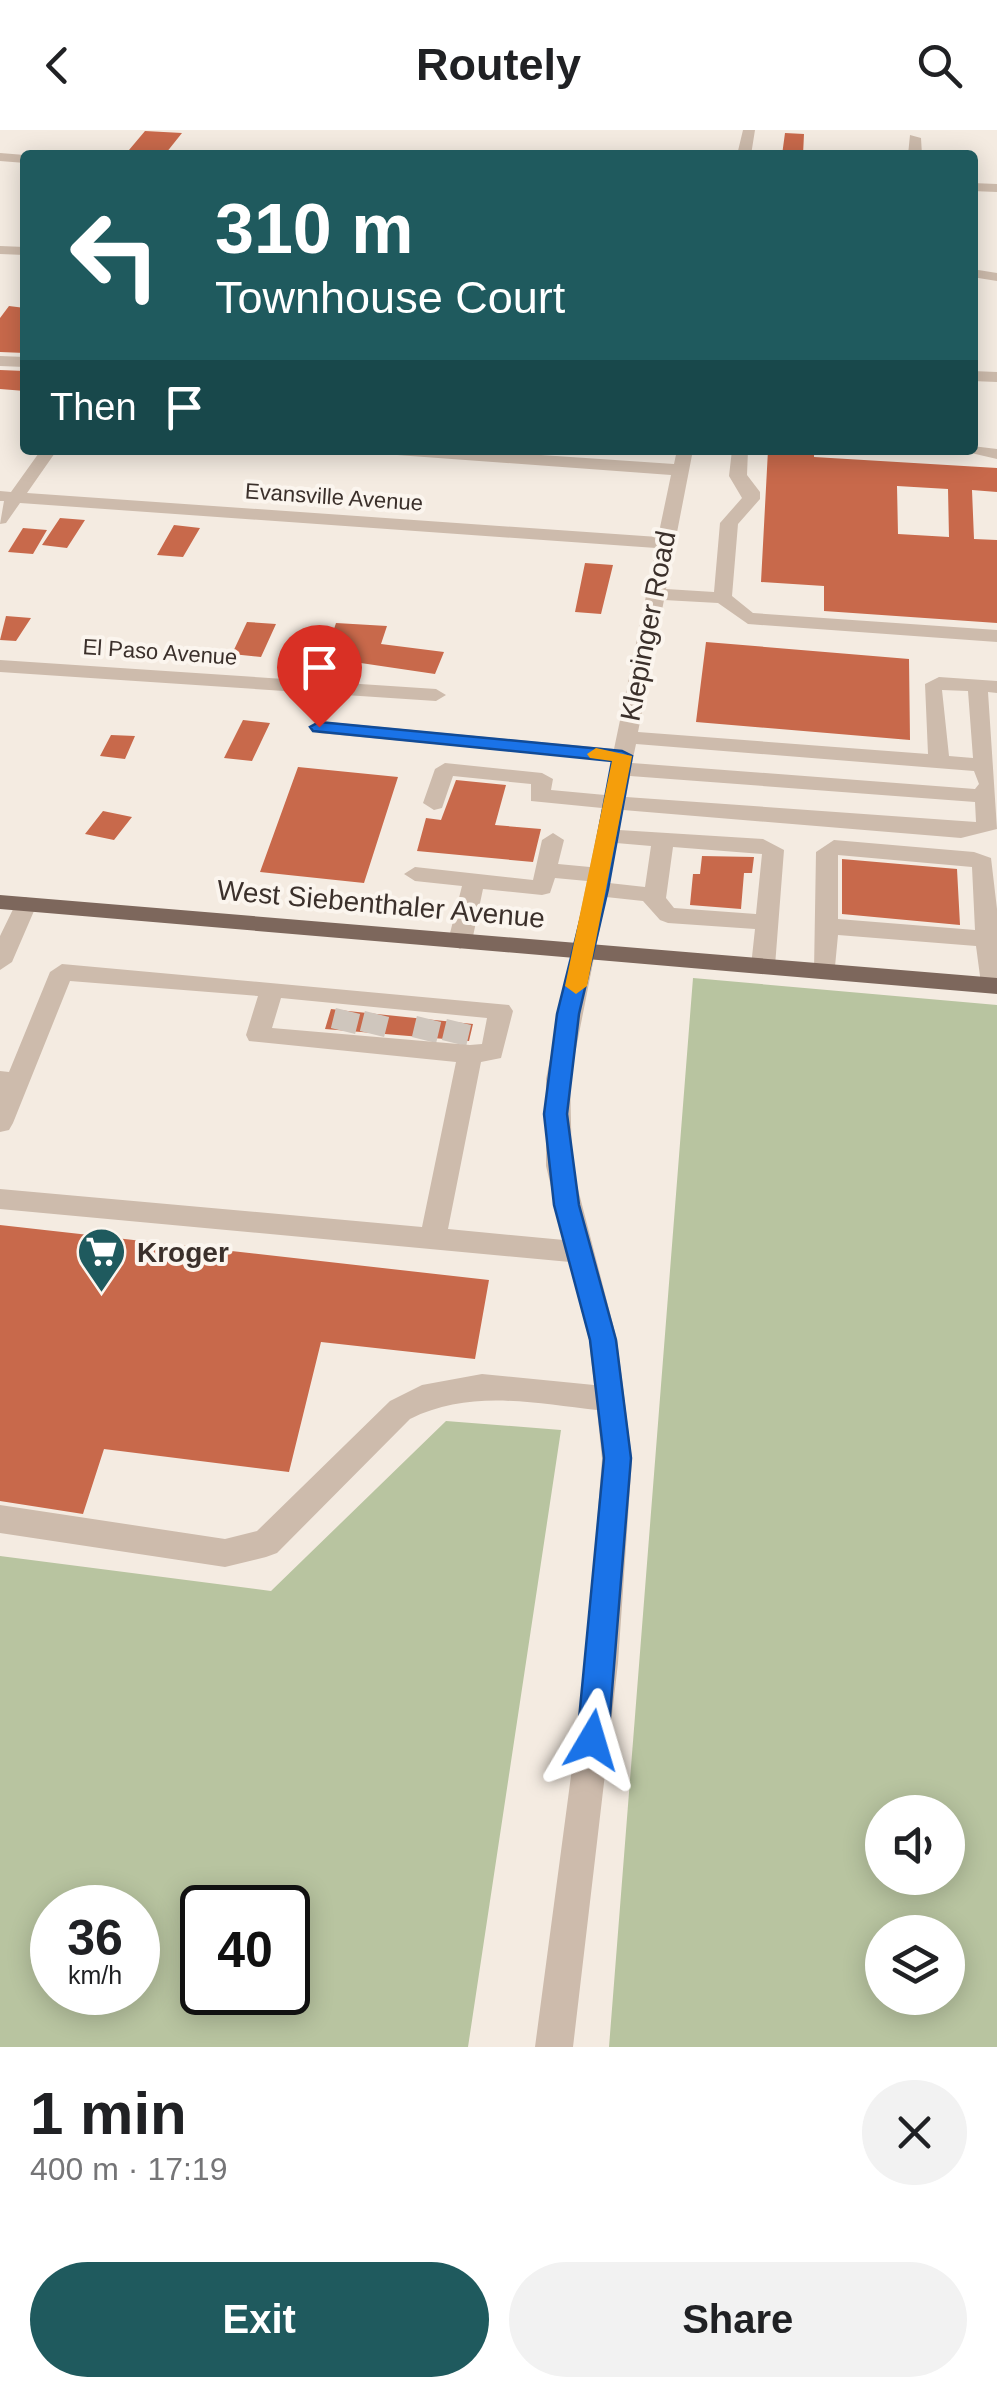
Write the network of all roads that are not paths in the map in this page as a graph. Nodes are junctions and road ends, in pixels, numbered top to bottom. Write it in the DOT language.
graph roads {
  1 [pos="916,138"];
  2 [pos="915,150"];
  3 [pos="45,455"];
  4 [pos="468,455"];
  5 [pos="683,455"];
  6 [pos="740,455"];
  7 [pos="680,470"];
  8 [pos="7,497"];
  9 [pos="0,518"];
  10 [pos="665,543"];
  11 [pos="654,594"];
  12 [pos="723,598"];
  13 [pos="997,636"];
  14 [pos="0,666"];
  15 [pos="988,687"];
  16 [pos="436,695"];
  17 [pos="319,727"];
  18 [pos="671,740"];
  19 [pos="623,754"];
  20 [pos="938,762"];
  21 [pos="984,764"];
  22 [pos="666,772"];
  23 [pos="989,792"];
  24 [pos="539,796"];
  25 [pos="614,802"];
  26 [pos="434,803"];
  27 [pos="659,806"];
  28 [pos="534,819"];
  29 [pos="608,836"];
  30 [pos="663,839"];
  31 [pos="553,840"];
  32 [pos="546,870"];
  33 [pos="414,874"];
  34 [pos="474,880"];
  35 [pos="600,882"];
  36 [pos="655,895"];
  37 [pos="0,902"];
  38 [pos="26,904"];
  39 [pos="766,922"];
  40 [pos="826,926"];
  41 [pos="988,939"];
  42 [pos="460,941"];
  43 [pos="584,952"];
  44 [pos="0,962"];
  45 [pos="762,966"];
  46 [pos="826,970"];
  47 [pos="994,985"];
  48 [pos="272,989"];
  49 [pos="346,1020"];
  50 [pos="375,1023"];
  51 [pos="427,1028"];
  52 [pos="459,1036"];
  53 [pos="8,1081"];
  54 [pos="0,1123"];
  55 [pos="0,1198"];
  56 [pos="433,1239"];
  57 [pos="579,1252"];
  58 [pos="612,1399"];
  59 [pos="0,1519"];
  60 [pos="554,2047"];
  1 -- 2 [label="street"];
  3 -- 8 [label="street"];
  4 -- 7 [label="street"];
  5 -- 7 [label="street, Klepinger Road"];
  6 -- 12 [label="street"];
  7 -- 10 [label="street, Klepinger Road"];
  8 -- 9 [label="street"];
  8 -- 10 [label="street, Evansville Avenue"];
  10 -- 11 [label="street, Klepinger Road"];
  11 -- 12 [label="street"];
  11 -- 19 [label="street, Klepinger Road"];
  12 -- 13 [label="street"];
  14 -- 16 [label="street, El Paso Avenue"];
  15 -- 20 [label="street"];
  15 -- 21 [label="street"];
  17 -- 19 [label="street"];
  18 -- 19 [label="street"];
  18 -- 20 [label="street"];
  18 -- 22 [label="street"];
  19 -- 22 [label="street"];
  19 -- 25 [label="street, Klepinger Road"];
  20 -- 21 [label="street"];
  21 -- 23 [label="street"];
  22 -- 23 [label="street"];
  22 -- 27 [label="street"];
  23 -- 27 [label="street"];
  24 -- 25 [label="street"];
  24 -- 26 [label="street"];
  24 -- 28 [label="street"];
  25 -- 27 [label="street"];
  25 -- 29 [label="street, Klepinger Road"];
  29 -- 30 [label="street"];
  29 -- 35 [label="street, Klepinger Road"];
  30 -- 36 [label="street"];
  30 -- 39 [label="street"];
  31 -- 32 [label="street"];
  32 -- 34 [label="street"];
  32 -- 35 [label="street"];
  33 -- 34 [label="street"];
  34 -- 42 [label="street"];
  35 -- 36 [label="street"];
  35 -- 43 [label="street, Klepinger Road"];
  36 -- 39 [label="street"];
  37 -- 38 [label="main road, West Siebenthaler Avenue"];
  38 -- 42 [label="main road, West Siebenthaler Avenue"];
  38 -- 44 [label="street"];
  39 -- 45 [label="street"];
  40 -- 41 [label="street"];
  40 -- 41 [label="street"];
  40 -- 46 [label="street"];
  41 -- 47 [label="street"];
  42 -- 43 [label="main road, West Siebenthaler Avenue"];
  43 -- 45 [label="main road, West Siebenthaler Avenue"];
  43 -- 57 [label="street, Klepinger Road"];
  45 -- 46 [label="main road, West Siebenthaler Avenue"];
  46 -- 47 [label="main road, West Siebenthaler Avenue"];
  48 -- 49 [label="street"];
  48 -- 49 [label="street"];
  48 -- 53 [label="street"];
  49 -- 50 [label="street"];
  49 -- 50 [label="street"];
  50 -- 51 [label="street"];
  50 -- 51 [label="street"];
  51 -- 52 [label="street"];
  51 -- 52 [label="street"];
  52 -- 56 [label="street"];
  53 -- 54 [label="street"];
  55 -- 56 [label="street"];
  56 -- 57 [label="street"];
  57 -- 58 [label="street, Klepinger Road"];
  58 -- 59 [label="street"];
  58 -- 60 [label="street, Klepinger Road"];
}
